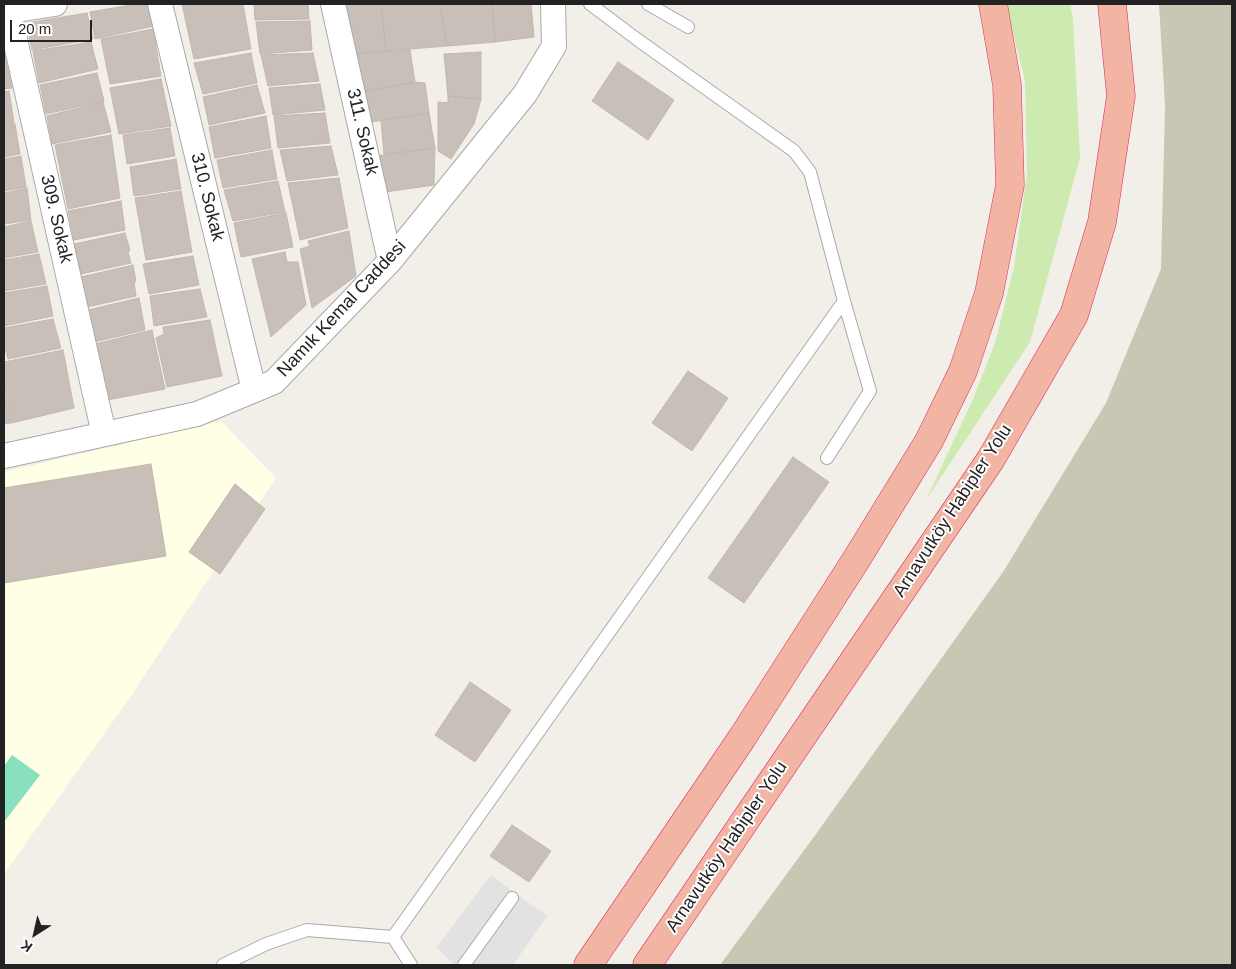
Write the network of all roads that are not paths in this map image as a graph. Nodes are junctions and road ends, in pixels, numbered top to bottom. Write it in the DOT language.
graph roads {
  1 [pos="55,4"];
  2 [pos="160,4"];
  3 [pos="333,4"];
  4 [pos="552,4"];
  5 [pos="590,4"];
  6 [pos="648,4"];
  7 [pos="993,4"];
  8 [pos="1112,4"];
  9 [pos="7,9"];
  10 [pos="688,27"];
  11 [pos="390,261"];
  12 [pos="844,301"];
  13 [pos="254,390"];
  14 [pos="104,434"];
  15 [pos="4,456"];
  16 [pos="827,458"];
  17 [pos="512,898"];
  18 [pos="393,937"];
  19 [pos="223,965"];
  20 [pos="411,965"];
  21 [pos="464,965"];
  22 [pos="588,965"];
  23 [pos="646,965"];
  1 -- 9 [label="street"];
  2 -- 13 [label="street, 310. Sokak"];
  3 -- 11 [label="street, 311. Sokak"];
  4 -- 11 [label="street, Namık Kemal Caddesi"];
  5 -- 12 [label="lane"];
  6 -- 10 [label="lane"];
  7 -- 22 [label="highway"];
  8 -- 23 [label="highway, Arnavutköy Habipler Yolu"];
  9 -- 14 [label="street, 309. Sokak"];
  11 -- 13 [label="street, Namık Kemal Caddesi"];
  12 -- 16 [label="lane"];
  12 -- 18 [label="lane"];
  13 -- 14 [label="street, Namık Kemal Caddesi"];
  14 -- 15 [label="street, Namık Kemal Caddesi"];
  17 -- 21 [label="lane"];
  18 -- 19 [label="lane"];
  18 -- 20 [label="lane"];
}
